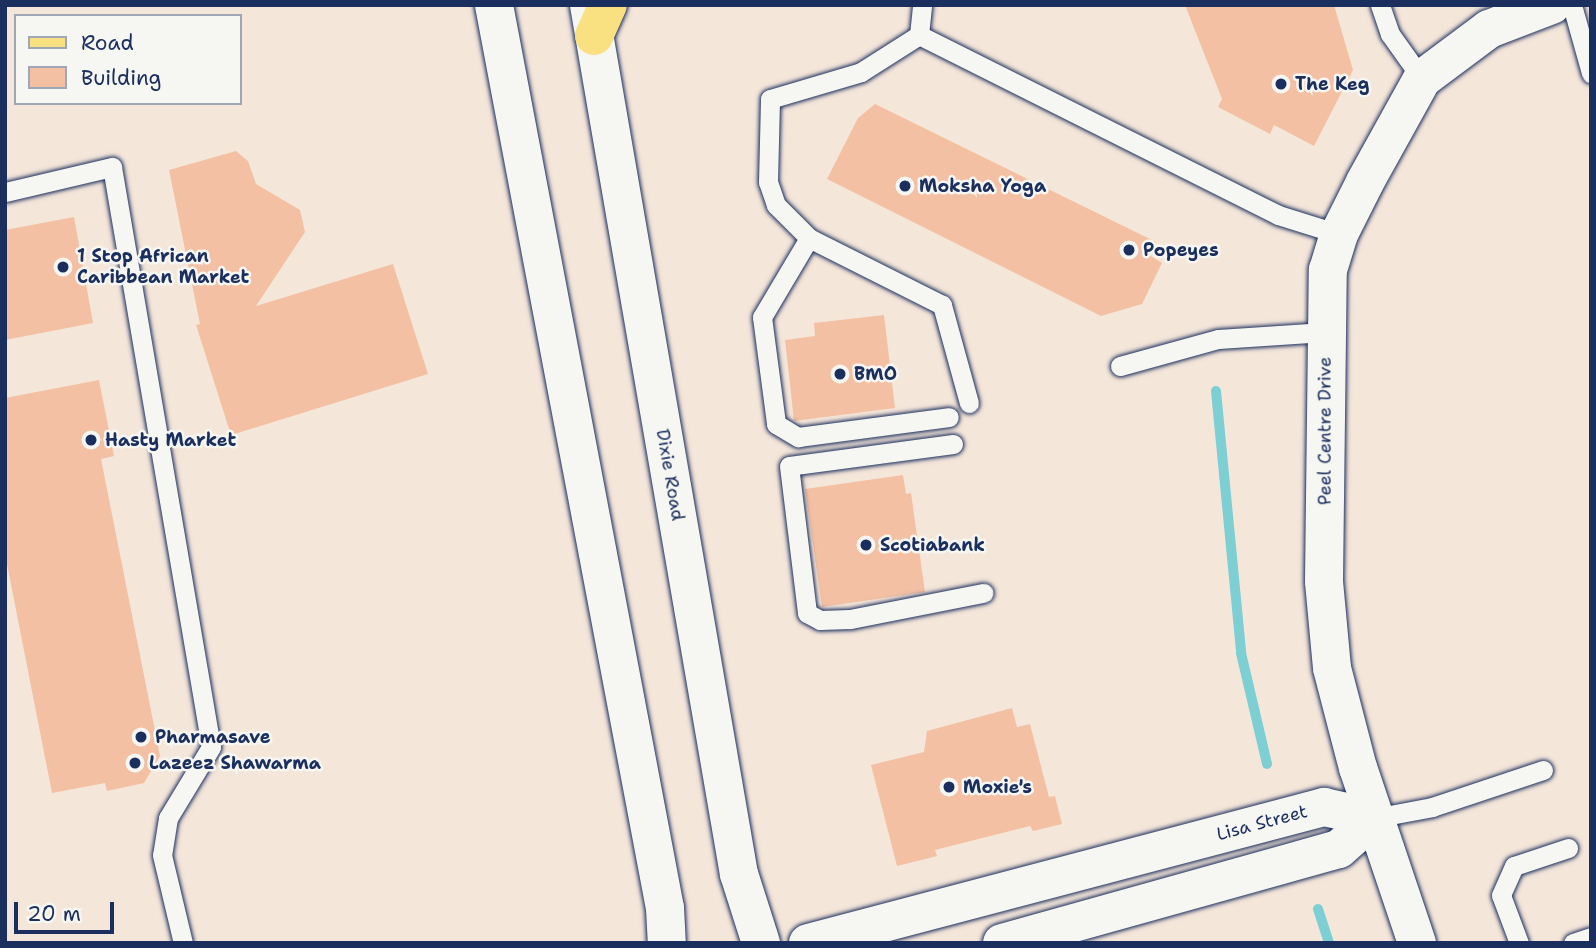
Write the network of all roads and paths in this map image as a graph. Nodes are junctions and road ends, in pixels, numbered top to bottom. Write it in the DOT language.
graph roads {
  1 [pos="494,5"];
  2 [pos="922,5"];
  3 [pos="1380,5"];
  4 [pos="1552,5"];
  5 [pos="1572,5"];
  6 [pos="597,15"];
  7 [pos="919,34"];
  8 [pos="1591,73"];
  9 [pos="1422,79"];
  10 [pos="5,192"];
  11 [pos="1339,234"];
  12 [pos="809,239"];
  13 [pos="1325,331"];
  14 [pos="1120,366"];
  15 [pos="970,403"];
  16 [pos="949,417"];
  17 [pos="953,444"];
  18 [pos="983,593"];
  19 [pos="1543,770"];
  20 [pos="1374,818"];
  21 [pos="1567,848"];
  22 [pos="1591,937"];
  23 [pos="183,943"];
  24 [pos="667,943"];
  25 [pos="761,943"];
  26 [pos="808,943"];
  27 [pos="1002,943"];
  28 [pos="1417,943"];
  29 [pos="1519,943"];
  30 [pos="1573,943"];
  1 -- 24 [label="street"];
  2 -- 7 [label="lane"];
  3 -- 9 [label="lane"];
  4 -- 9 [label="street, Peel Centre Drive"];
  5 -- 8 [label="lane"];
  6 -- 25 [label="street, Dixie Road"];
  7 -- 11 [label="lane"];
  7 -- 12 [label="lane"];
  9 -- 11 [label="street, Peel Centre Drive"];
  10 -- 23 [label="lane"];
  11 -- 13 [label="street, Peel Centre Drive"];
  12 -- 15 [label="lane"];
  12 -- 16 [label="lane"];
  13 -- 14 [label="lane"];
  13 -- 20 [label="street, Peel Centre Drive"];
  17 -- 18 [label="lane"];
  19 -- 20 [label="lane"];
  20 -- 26 [label="street, Lisa Street"];
  20 -- 27 [label="street"];
  20 -- 28 [label="street, Peel Centre Drive"];
  21 -- 29 [label="lane"];
  22 -- 30 [label="lane"];
}
